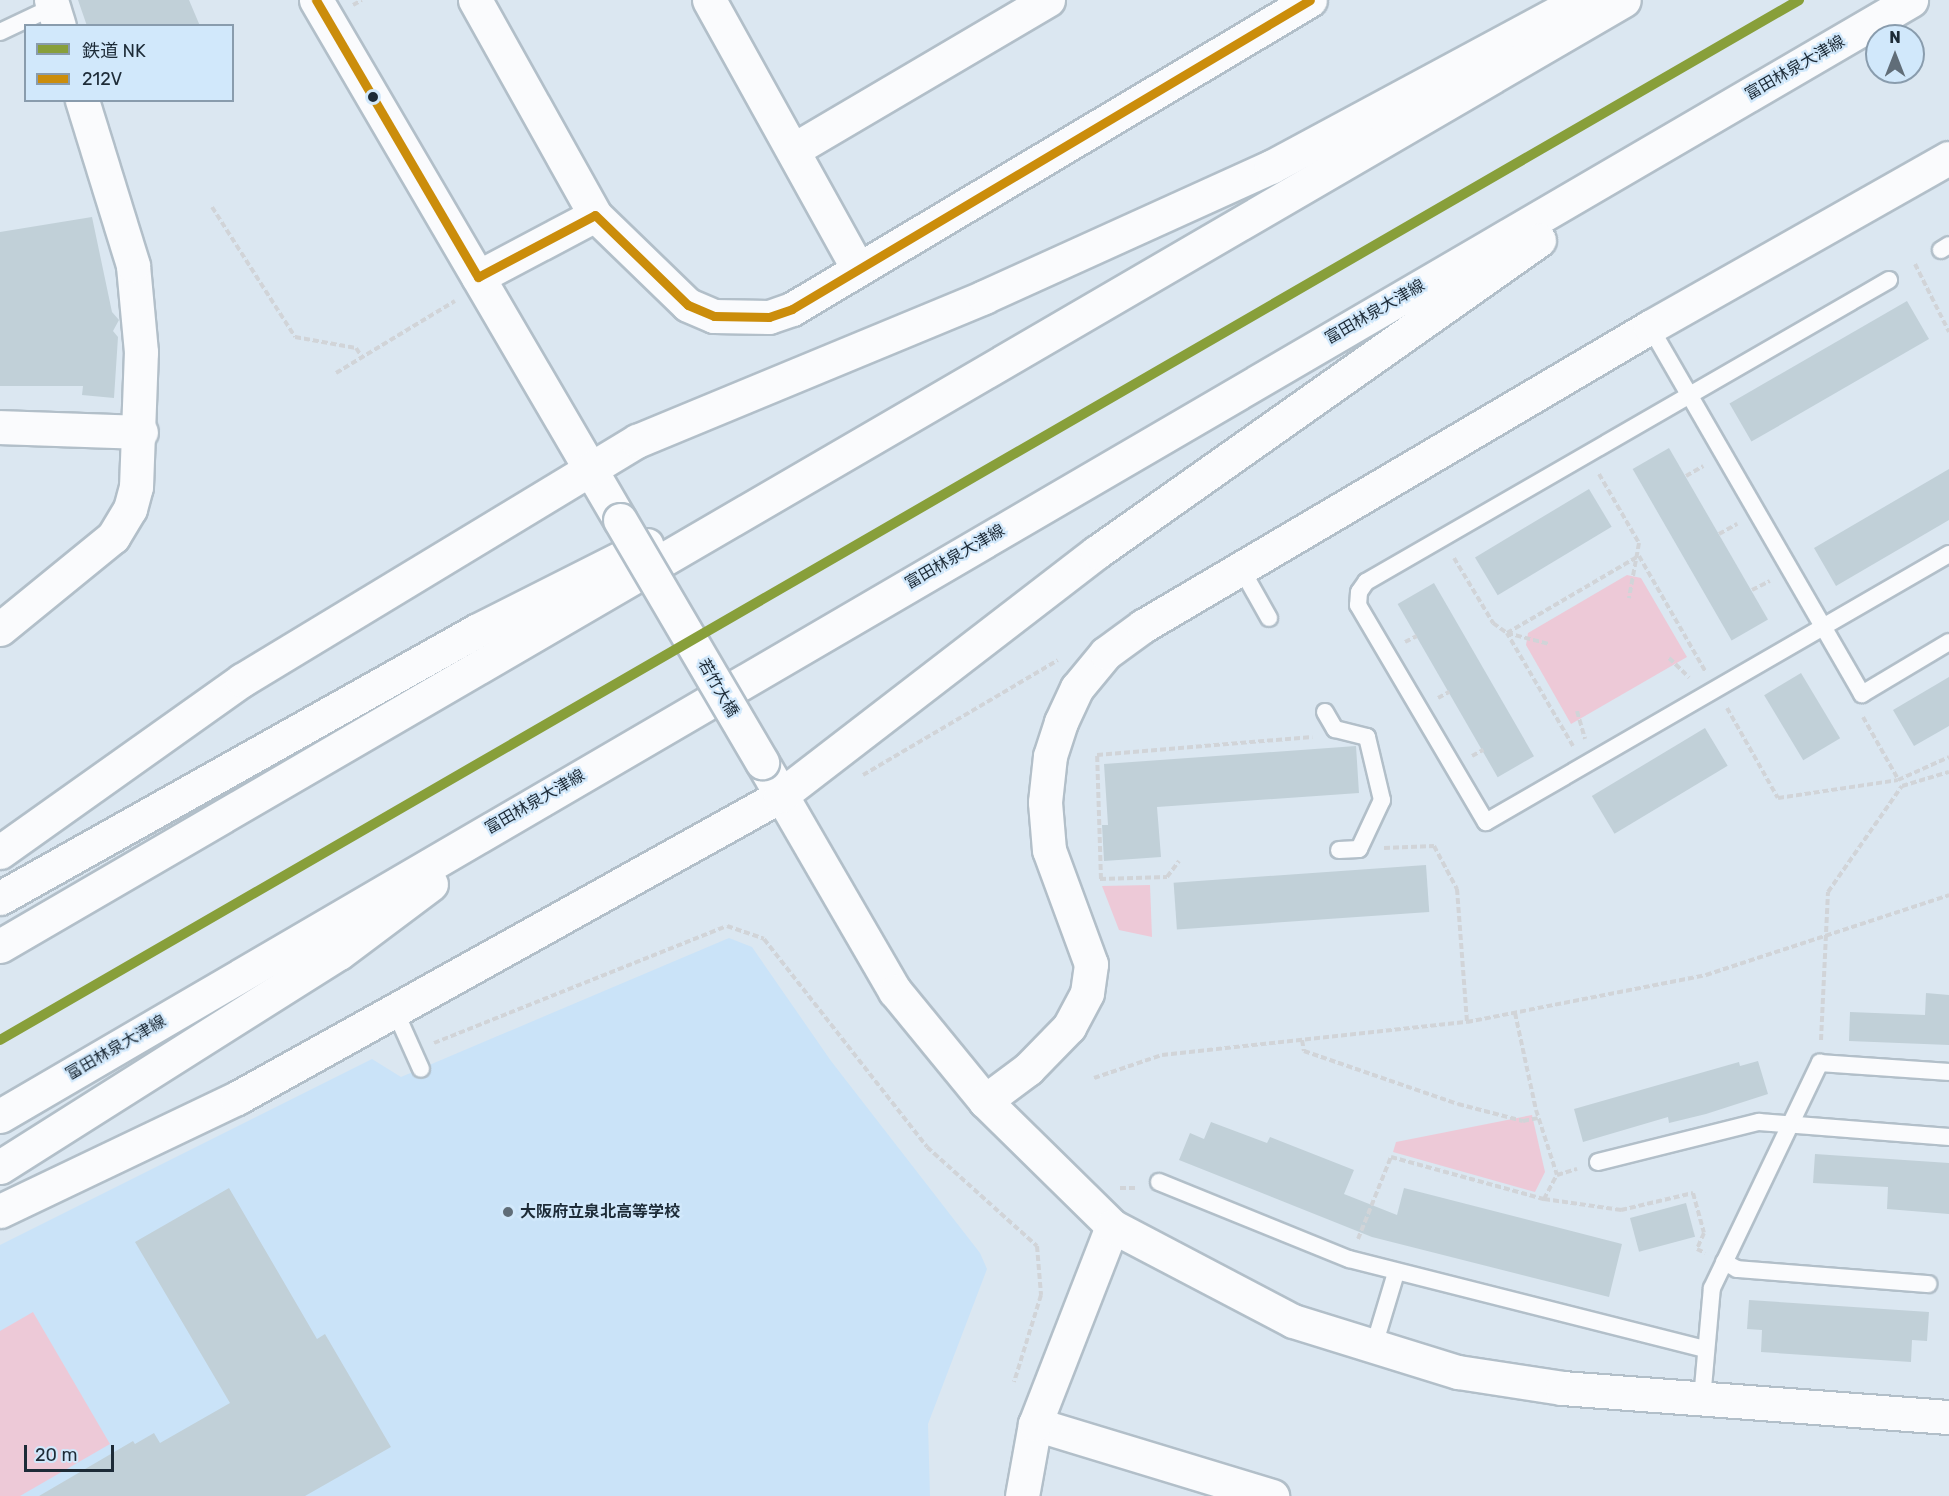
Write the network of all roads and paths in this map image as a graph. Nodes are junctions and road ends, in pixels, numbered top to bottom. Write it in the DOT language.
graph roads {
  1 [pos="316,0"];
  2 [pos="475,0"];
  3 [pos="709,0"];
  4 [pos="1048,0"];
  5 [pos="1310,0"];
  6 [pos="1581,0"];
  7 [pos="1624,0"];
  8 [pos="1911,0"];
  9 [pos="54,11"];
  10 [pos="0,32"];
  11 [pos="1763,86"];
  12 [pos="83,102"];
  13 [pos="793,150"];
  14 [pos="1949,158"];
  15 [pos="212,207"];
  16 [pos="596,215"];
  17 [pos="1945,248"];
  18 [pos="1915,264"];
  19 [pos="857,267"];
  20 [pos="1889,279"];
  21 [pos="468,288"];
  22 [pos="1650,327"];
  23 [pos="1949,332"];
  24 [pos="362,357"];
  25 [pos="336,373"];
  26 [pos="961,384"];
  27 [pos="1690,396"];
  28 [pos="0,427"];
  29 [pos="141,432"];
  30 [pos="1588,455"];
  31 [pos="1705,465"];
  32 [pos="590,469"];
  33 [pos="1686,476"];
  34 [pos="1739,523"];
  35 [pos="1719,534"];
  36 [pos="1443,539"];
  37 [pos="1949,554"];
  38 [pos="1640,556"];
  39 [pos="1242,570"];
  40 [pos="1772,580"];
  41 [pos="1752,590"];
  42 [pos="1629,598"];
  43 [pos="1269,618"];
  44 [pos="1823,626"];
  45 [pos="0,629"];
  46 [pos="1508,633"];
  47 [pos="1949,642"];
  48 [pos="1549,645"];
  49 [pos="1067,655"];
  50 [pos="1669,657"];
  51 [pos="1705,670"];
  52 [pos="1717,689"];
  53 [pos="1862,694"];
  54 [pos="1577,711"];
  55 [pos="1325,712"];
  56 [pos="1335,729"];
  57 [pos="1573,746"];
  58 [pos="1949,758"];
  59 [pos="1585,765"];
  60 [pos="1949,772"];
  61 [pos="858,778"];
  62 [pos="1898,780"];
  63 [pos="1902,786"];
  64 [pos="554,790"];
  65 [pos="780,796"];
  66 [pos="1359,849"];
  67 [pos="1339,850"];
  68 [pos="0,852"];
  69 [pos="1179,861"];
  70 [pos="1101,879"];
  71 [pos="1092,880"];
  72 [pos="1949,895"];
  73 [pos="0,898"];
  74 [pos="1828,935"];
  75 [pos="0,946"];
  76 [pos="396,1013"];
  77 [pos="1515,1013"];
  78 [pos="1467,1023"];
  79 [pos="1302,1040"];
  80 [pos="414,1051"];
  81 [pos="1820,1063"];
  82 [pos="421,1069"];
  83 [pos="1949,1072"];
  84 [pos="1094,1078"];
  85 [pos="985,1101"];
  86 [pos="0,1116"];
  87 [pos="1538,1118"];
  88 [pos="1791,1122"];
  89 [pos="1949,1137"];
  90 [pos="1598,1162"];
  91 [pos="0,1167"];
  92 [pos="1557,1175"];
  93 [pos="1159,1182"];
  94 [pos="1544,1199"];
  95 [pos="0,1211"];
  96 [pos="1112,1226"];
  97 [pos="1349,1259"];
  98 [pos="1724,1262"];
  99 [pos="1396,1273"];
  100 [pos="1928,1284"];
  101 [pos="1373,1349"];
  102 [pos="1706,1349"];
  103 [pos="1012,1390"];
  104 [pos="1702,1400"];
  105 [pos="1949,1417"];
  106 [pos="1035,1424"];
  107 [pos="1023,1496"];
  108 [pos="1272,1496"];
  1 -- 21 [label="main road, 若竹大橋"];
  2 -- 16 [label="main road"];
  3 -- 13 [label="main road"];
  4 -- 13 [label="main road"];
  5 -- 19 [label="main road"];
  6 -- 32 [label="main road"];
  7 -- 26 [label="main road"];
  8 -- 11 [label="main road, 富田林泉大津線"];
  9 -- 10 [label="lane"];
  11 -- 64 [label="main road, 富田林泉大津線"];
  11 -- 65 [label="main road"];
  12 -- 29 [label="main road"];
  13 -- 19 [label="main road"];
  14 -- 22 [label="main road"];
  15 -- 24 [label="path"];
  16 -- 19 [label="main road"];
  16 -- 21 [label="main road"];
  17 -- 18 [label="path"];
  18 -- 20 [label="path"];
  18 -- 23 [label="path"];
  20 -- 27 [label="lane"];
  21 -- 24 [label="path"];
  21 -- 32 [label="main road, 若竹大橋"];
  22 -- 27 [label="lane"];
  22 -- 39 [label="main road"];
  24 -- 25 [label="path"];
  26 -- 73 [label="main road"];
  26 -- 75 [label="main road"];
  27 -- 30 [label="lane"];
  27 -- 44 [label="lane"];
  28 -- 29 [label="main road"];
  29 -- 45 [label="main road"];
  30 -- 36 [label="lane"];
  30 -- 38 [label="path"];
  31 -- 33 [label="path"];
  32 -- 65 [label="main road, 若竹大橋, bridge"];
  32 -- 68 [label="main road"];
  34 -- 35 [label="path"];
  36 -- 46 [label="path"];
  36 -- 59 [label="lane"];
  37 -- 44 [label="lane"];
  38 -- 42 [label="path"];
  38 -- 46 [label="path"];
  38 -- 51 [label="path"];
  39 -- 43 [label="lane"];
  39 -- 85 [label="main road"];
  40 -- 41 [label="path"];
  44 -- 52 [label="lane"];
  44 -- 53 [label="lane"];
  46 -- 48 [label="path"];
  46 -- 57 [label="path"];
  47 -- 53 [label="lane"];
  49 -- 61 [label="path"];
  50 -- 51 [label="path"];
  51 -- 52 [label="path"];
  52 -- 59 [label="lane"];
  52 -- 62 [label="path"];
  53 -- 62 [label="path"];
  54 -- 57 [label="path"];
  55 -- 56 [label="lane"];
  56 -- 66 [label="lane"];
  56 -- 70 [label="path"];
  57 -- 59 [label="path"];
  58 -- 62 [label="path"];
  60 -- 63 [label="path"];
  62 -- 63 [label="path"];
  63 -- 74 [label="path"];
  64 -- 86 [label="main road, 富田林泉大津線"];
  64 -- 91 [label="main road"];
  65 -- 76 [label="main road"];
  65 -- 85 [label="main road, 若竹大橋"];
  66 -- 67 [label="lane"];
  66 -- 78 [label="path"];
  69 -- 70 [label="path"];
  70 -- 71 [label="path"];
  72 -- 74 [label="path"];
  74 -- 77 [label="path"];
  74 -- 81 [label="path"];
  76 -- 80 [label="lane"];
  76 -- 95 [label="main road"];
  77 -- 78 [label="path"];
  77 -- 87 [label="path"];
  78 -- 79 [label="path"];
  79 -- 84 [label="path"];
  79 -- 87 [label="path"];
  80 -- 82 [label="lane"];
  80 -- 103 [label="path"];
  81 -- 83 [label="lane"];
  81 -- 88 [label="lane"];
  85 -- 96 [label="main road, 若竹大橋"];
  87 -- 92 [label="path"];
  88 -- 89 [label="lane"];
  88 -- 90 [label="lane"];
  88 -- 98 [label="lane"];
  90 -- 92 [label="path"];
  92 -- 94 [label="path"];
  93 -- 97 [label="lane"];
  94 -- 97 [label="path"];
  94 -- 98 [label="path"];
  96 -- 101 [label="main road, 若竹大橋"];
  96 -- 106 [label="main road"];
  97 -- 99 [label="lane"];
  98 -- 100 [label="lane"];
  98 -- 102 [label="lane"];
  99 -- 101 [label="lane"];
  99 -- 102 [label="lane"];
  101 -- 104 [label="main road, 若竹大橋"];
  102 -- 104 [label="lane"];
  104 -- 105 [label="main road, 若竹大橋"];
  106 -- 107 [label="main road"];
  106 -- 108 [label="main road"];
}
